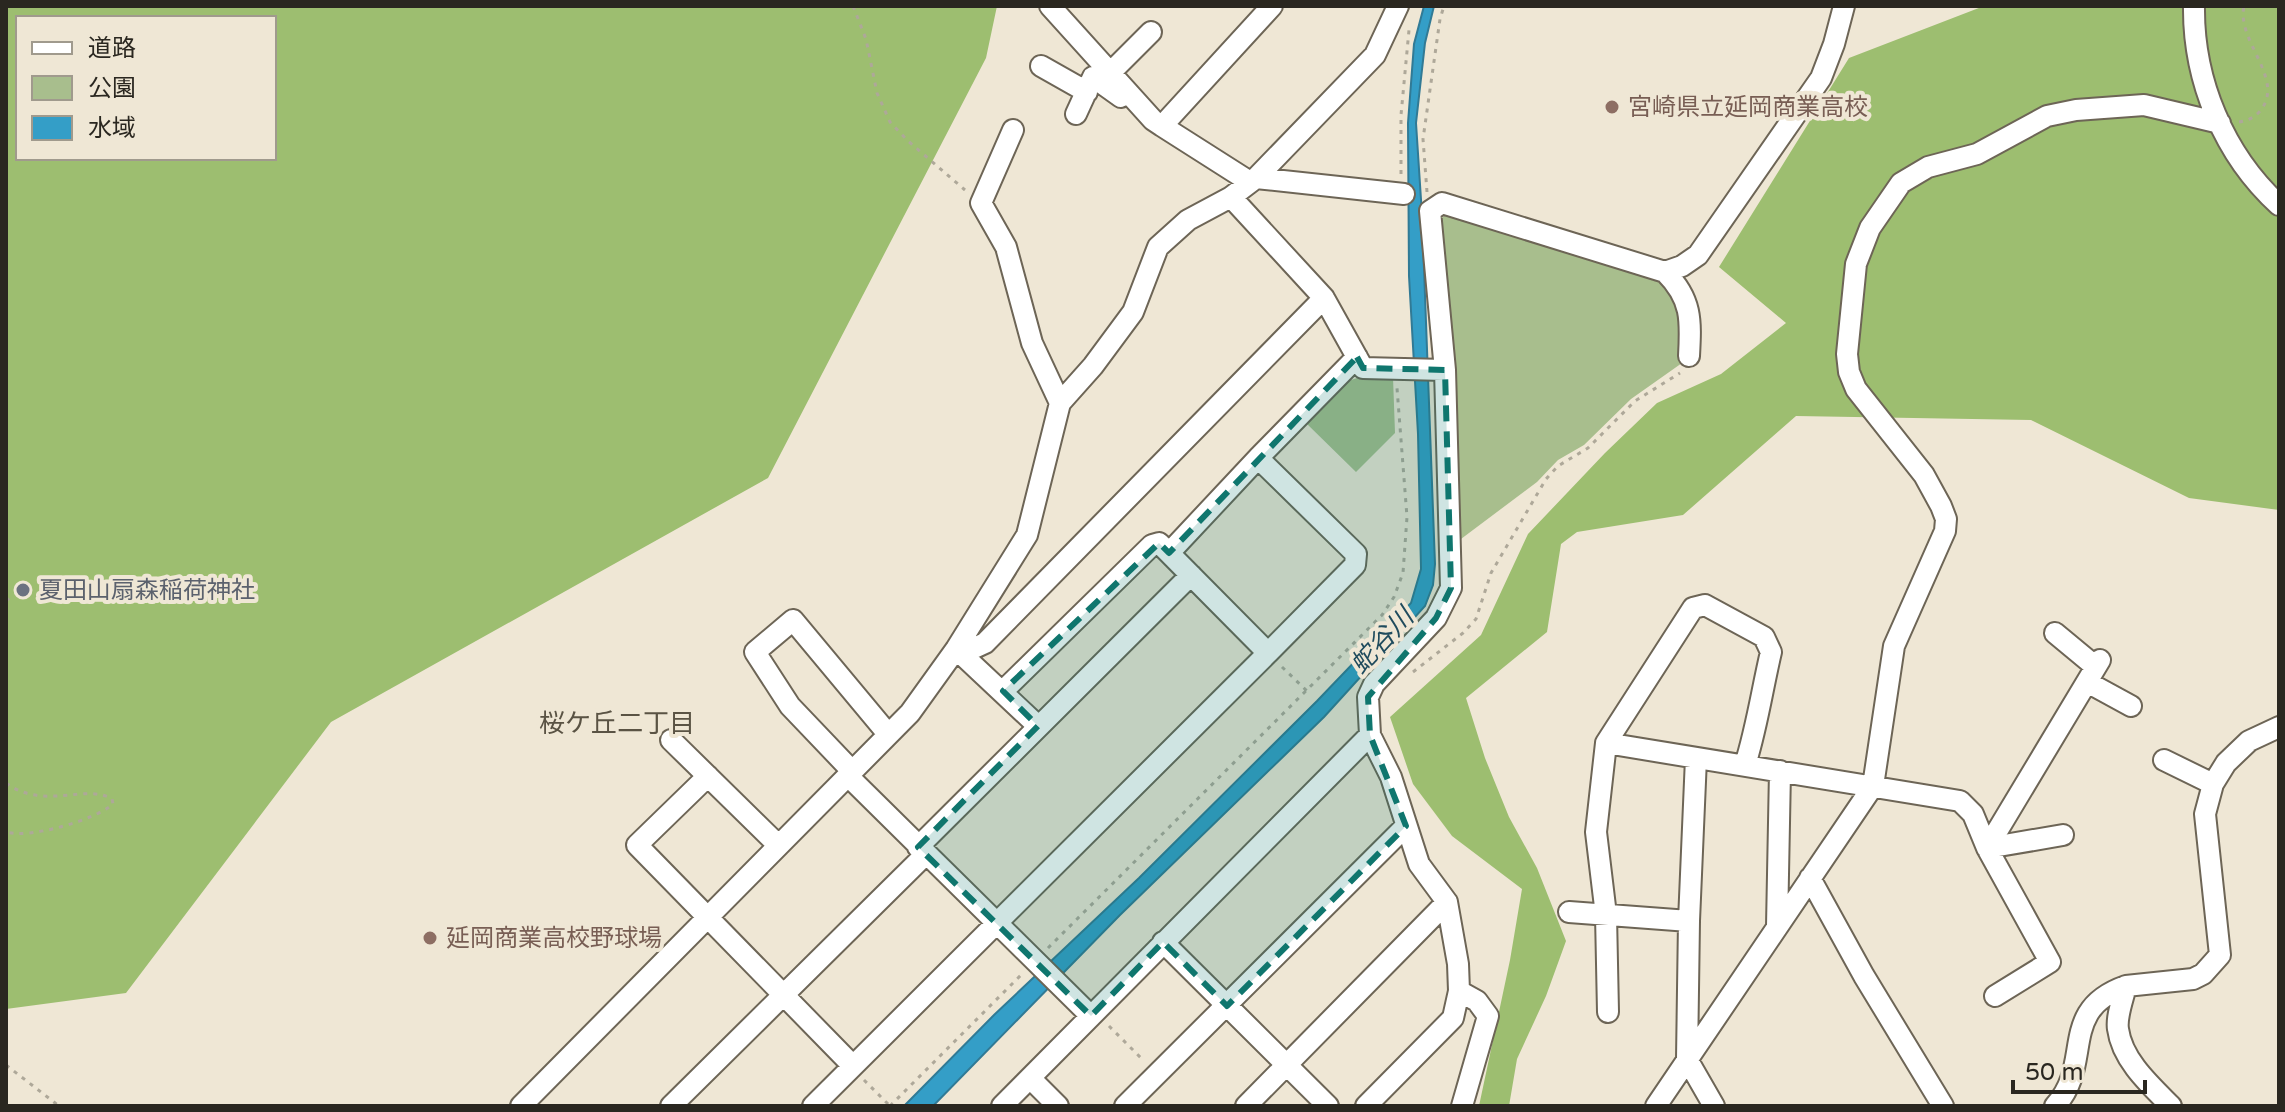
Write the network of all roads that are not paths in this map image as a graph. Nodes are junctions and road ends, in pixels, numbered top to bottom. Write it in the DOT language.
graph roads {
  1 [pos="1050,6"];
  2 [pos="1272,6"];
  3 [pos="1398,6"];
  4 [pos="1844,6"];
  5 [pos="2194,6"];
  6 [pos="1151,32"];
  7 [pos="1041,66"];
  8 [pos="1110,73"];
  9 [pos="1087,92"];
  10 [pos="1076,114"];
  11 [pos="1158,123"];
  12 [pos="2220,123"];
  13 [pos="1013,130"];
  14 [pos="1253,180"];
  15 [pos="1403,194"];
  16 [pos="1231,197"];
  17 [pos="2279,205"];
  18 [pos="1665,272"];
  19 [pos="1324,298"];
  20 [pos="1689,356"];
  21 [pos="1357,357"];
  22 [pos="1441,369"];
  23 [pos="1060,403"];
  24 [pos="1258,458"];
  25 [pos="1169,553"];
  26 [pos="1191,575"];
  27 [pos="2055,633"];
  28 [pos="956,649"];
  29 [pos="1268,653"];
  30 [pos="2094,669"];
  31 [pos="1003,691"];
  32 [pos="2131,706"];
  33 [pos="1038,726"];
  34 [pos="2279,727"];
  35 [pos="888,734"];
  36 [pos="1370,735"];
  37 [pos="671,740"];
  38 [pos="1606,743"];
  39 [pos="1696,758"];
  40 [pos="2164,760"];
  41 [pos="1745,765"];
  42 [pos="1780,771"];
  43 [pos="850,774"];
  44 [pos="708,776"];
  45 [pos="2213,784"];
  46 [pos="1873,786"];
  47 [pos="1406,826"];
  48 [pos="2063,835"];
  49 [pos="778,845"];
  50 [pos="1987,848"];
  51 [pos="922,850"];
  52 [pos="1810,878"];
  53 [pos="1447,902"];
  54 [pos="1569,912"];
  55 [pos="1606,915"];
  56 [pos="708,918"];
  57 [pos="1689,921"];
  58 [pos="996,923"];
  59 [pos="1777,926"];
  60 [pos="1163,942"];
  61 [pos="2126,986"];
  62 [pos="1459,991"];
  63 [pos="783,996"];
  64 [pos="1995,996"];
  65 [pos="1227,1006"];
  66 [pos="1608,1012"];
  67 [pos="1093,1014"];
  68 [pos="1687,1059"];
  69 [pos="1287,1064"];
  70 [pos="852,1067"];
  71 [pos="1030,1078"];
  72 [pos="521,1106"];
  73 [pos="671,1106"];
  74 [pos="813,1106"];
  75 [pos="1002,1106"];
  76 [pos="1058,1106"];
  77 [pos="1125,1106"];
  78 [pos="1246,1106"];
  79 [pos="1328,1106"];
  80 [pos="1366,1106"];
  81 [pos="1462,1106"];
  82 [pos="1656,1106"];
  83 [pos="1714,1106"];
  84 [pos="1943,1106"];
  85 [pos="2055,1106"];
  86 [pos="2171,1106"];
  1 -- 8 [label="street"];
  2 -- 11 [label="street"];
  3 -- 14 [label="street"];
  4 -- 18 [label="street"];
  5 -- 12 [label="street"];
  6 -- 8 [label="street"];
  7 -- 9 [label="street"];
  8 -- 11 [label="street"];
  9 -- 10 [label="street"];
  9 -- 11 [label="street"];
  11 -- 14 [label="street"];
  12 -- 17 [label="street"];
  12 -- 46 [label="street"];
  13 -- 23 [label="street"];
  14 -- 15 [label="street"];
  14 -- 16 [label="street"];
  16 -- 19 [label="street"];
  16 -- 23 [label="street"];
  18 -- 20 [label="street"];
  18 -- 22 [label="street"];
  19 -- 21 [label="street"];
  19 -- 28 [label="street"];
  21 -- 22 [label="street"];
  21 -- 24 [label="street"];
  22 -- 36 [label="street"];
  23 -- 28 [label="street"];
  24 -- 25 [label="street"];
  24 -- 29 [label="street"];
  25 -- 26 [label="street"];
  25 -- 31 [label="street"];
  26 -- 29 [label="street"];
  26 -- 33 [label="street"];
  27 -- 30 [label="street"];
  28 -- 31 [label="street"];
  28 -- 35 [label="street"];
  29 -- 58 [label="street"];
  30 -- 32 [label="street"];
  30 -- 50 [label="street"];
  31 -- 33 [label="street"];
  33 -- 51 [label="street"];
  34 -- 45 [label="street"];
  35 -- 43 [label="street"];
  35 -- 43 [label="street"];
  36 -- 47 [label="street"];
  36 -- 60 [label="street"];
  37 -- 44 [label="street"];
  38 -- 39 [label="street"];
  38 -- 41 [label="street"];
  38 -- 55 [label="street"];
  39 -- 41 [label="street"];
  39 -- 57 [label="street"];
  40 -- 45 [label="street"];
  41 -- 42 [label="street"];
  42 -- 46 [label="street"];
  42 -- 59 [label="street"];
  43 -- 49 [label="street"];
  43 -- 51 [label="street"];
  44 -- 49 [label="street"];
  44 -- 56 [label="street"];
  45 -- 61 [label="street"];
  46 -- 50 [label="street"];
  46 -- 52 [label="street"];
  47 -- 53 [label="street"];
  47 -- 65 [label="street"];
  48 -- 50 [label="street"];
  49 -- 56 [label="street"];
  50 -- 64 [label="street"];
  51 -- 58 [label="street"];
  51 -- 63 [label="street"];
  52 -- 59 [label="street"];
  52 -- 84 [label="street"];
  53 -- 62 [label="street"];
  53 -- 69 [label="street"];
  54 -- 55 [label="street"];
  55 -- 57 [label="street"];
  55 -- 66 [label="street"];
  56 -- 63 [label="street"];
  56 -- 72 [label="street"];
  57 -- 68 [label="street"];
  58 -- 67 [label="street"];
  58 -- 70 [label="street"];
  59 -- 68 [label="street"];
  60 -- 65 [label="street"];
  60 -- 67 [label="street"];
  61 -- 85 [label="street"];
  61 -- 86 [label="street"];
  62 -- 80 [label="street"];
  62 -- 81 [label="street"];
  63 -- 70 [label="street"];
  63 -- 73 [label="street"];
  65 -- 69 [label="street"];
  65 -- 77 [label="street"];
  67 -- 71 [label="street"];
  68 -- 82 [label="street"];
  68 -- 83 [label="street"];
  69 -- 78 [label="street"];
  69 -- 79 [label="street"];
  70 -- 74 [label="street"];
  71 -- 75 [label="street"];
  71 -- 76 [label="street"];
}
